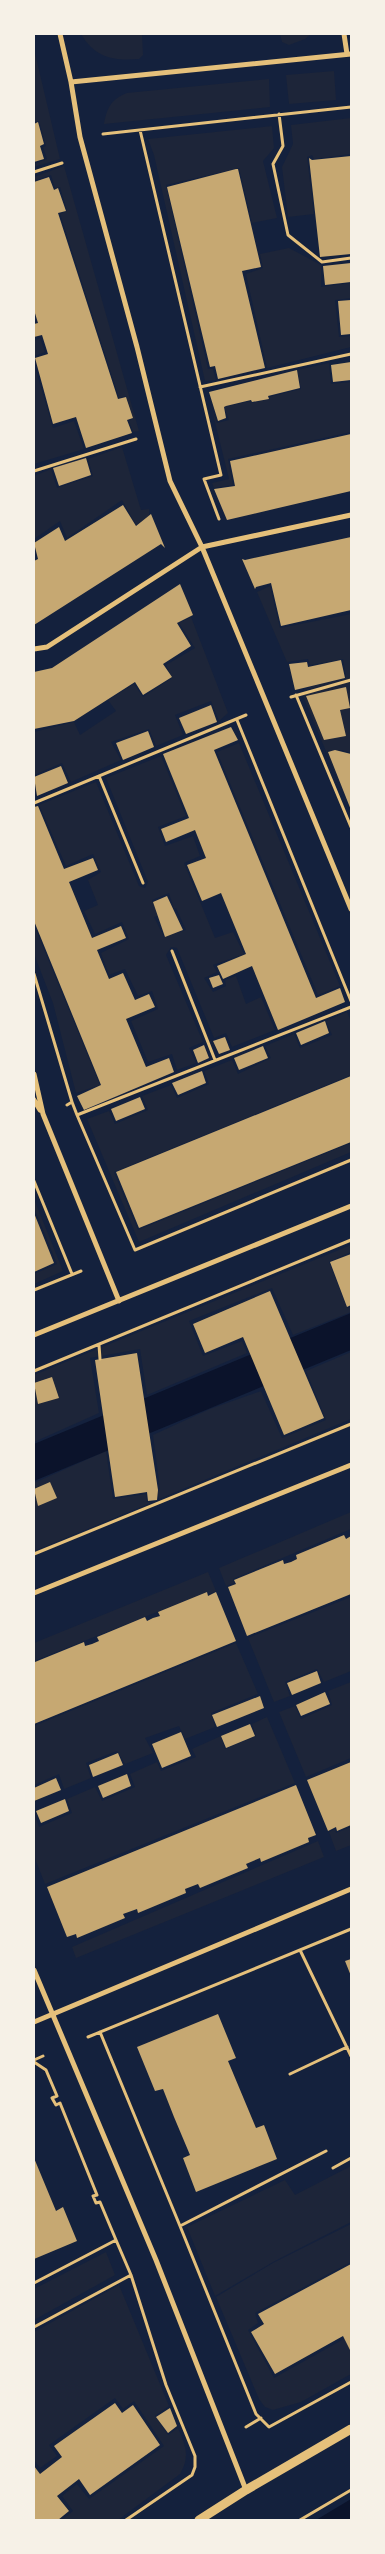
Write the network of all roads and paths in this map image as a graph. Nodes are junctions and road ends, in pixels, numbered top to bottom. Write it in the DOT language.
graph roads {
  1 [pos="60,34"];
  2 [pos="344,34"];
  3 [pos="349,54"];
  4 [pos="71,82"];
  5 [pos="351,107"];
  6 [pos="279,114"];
  7 [pos="140,130"];
  8 [pos="80,137"];
  9 [pos="62,163"];
  10 [pos="34,172"];
  11 [pos="351,258"];
  12 [pos="351,354"];
  13 [pos="200,387"];
  14 [pos="158,432"];
  15 [pos="34,471"];
  16 [pos="351,515"];
  17 [pos="229,541"];
  18 [pos="202,547"];
  19 [pos="34,649"];
  20 [pos="351,680"];
  21 [pos="296,695"];
  22 [pos="268,706"];
  23 [pos="236,720"];
  24 [pos="100,776"];
  25 [pos="34,803"];
  26 [pos="351,827"];
  27 [pos="143,883"];
  28 [pos="351,909"];
  29 [pos="172,951"];
  30 [pos="34,974"];
  31 [pos="351,1001"];
  32 [pos="351,1007"];
  33 [pos="215,1060"];
  34 [pos="34,1074"];
  35 [pos="34,1100"];
  36 [pos="72,1102"];
  37 [pos="43,1114"];
  38 [pos="77,1115"];
  39 [pos="351,1160"];
  40 [pos="34,1181"];
  41 [pos="351,1206"];
  42 [pos="351,1240"];
  43 [pos="34,1290"];
  44 [pos="119,1301"];
  45 [pos="34,1335"];
  46 [pos="99,1345"];
  47 [pos="100,1359"];
  48 [pos="34,1371"];
  49 [pos="351,1424"];
  50 [pos="351,1465"];
  51 [pos="34,1554"];
  52 [pos="34,1593"];
  53 [pos="351,1889"];
  54 [pos="351,1929"];
  55 [pos="300,1950"];
  56 [pos="34,1970"];
  57 [pos="53,2014"];
  58 [pos="34,2022"];
  59 [pos="347,2047"];
  60 [pos="351,2056"];
  61 [pos="34,2062"];
  62 [pos="290,2074"];
  63 [pos="326,2152"];
  64 [pos="351,2158"];
  65 [pos="333,2168"];
  66 [pos="180,2226"];
  67 [pos="116,2240"];
  68 [pos="130,2275"];
  69 [pos="34,2283"];
  70 [pos="34,2327"];
  71 [pos="351,2382"];
  72 [pos="351,2429"];
  73 [pos="246,2490"];
  74 [pos="351,2490"];
  75 [pos="126,2520"];
  76 [pos="199,2520"];
  77 [pos="300,2520"];
  1 -- 4 [label="street"];
  2 -- 3 [label="street"];
  3 -- 4 [label="street"];
  4 -- 8 [label="street"];
  5 -- 6 [label="path"];
  6 -- 7 [label="path"];
  6 -- 11 [label="path"];
  7 -- 8 [label="path"];
  7 -- 13 [label="path"];
  8 -- 14 [label="street"];
  9 -- 10 [label="path"];
  12 -- 13 [label="path"];
  13 -- 17 [label="path"];
  14 -- 15 [label="path"];
  14 -- 18 [label="street"];
  16 -- 17 [label="street"];
  17 -- 18 [label="street"];
  18 -- 19 [label="street"];
  18 -- 22 [label="street"];
  20 -- 21 [label="path"];
  21 -- 22 [label="path"];
  21 -- 26 [label="path"];
  22 -- 23 [label="path"];
  22 -- 28 [label="street"];
  23 -- 24 [label="path"];
  23 -- 31 [label="path"];
  24 -- 25 [label="path"];
  24 -- 27 [label="path"];
  29 -- 33 [label="path"];
  30 -- 36 [label="path"];
  32 -- 33 [label="path"];
  33 -- 38 [label="path"];
  34 -- 37 [label="street"];
  35 -- 37 [label="street"];
  36 -- 37 [label="path"];
  36 -- 38 [label="path"];
  37 -- 44 [label="street"];
  38 -- 39 [label="path"];
  40 -- 43 [label="path"];
  41 -- 44 [label="street"];
  42 -- 46 [label="path"];
  44 -- 45 [label="street"];
  46 -- 47 [label="path"];
  46 -- 48 [label="path"];
  49 -- 51 [label="path"];
  50 -- 52 [label="street"];
  53 -- 57 [label="street"];
  54 -- 55 [label="path"];
  55 -- 59 [label="path"];
  55 -- 66 [label="path"];
  56 -- 57 [label="street"];
  57 -- 58 [label="street"];
  57 -- 73 [label="street"];
  59 -- 60 [label="path"];
  59 -- 62 [label="path"];
  61 -- 67 [label="path"];
  63 -- 66 [label="path"];
  64 -- 65 [label="path"];
  66 -- 71 [label="path"];
  67 -- 68 [label="path"];
  67 -- 69 [label="path"];
  68 -- 70 [label="path"];
  68 -- 75 [label="path"];
  72 -- 73 [label="street"];
  73 -- 76 [label="street"];
  74 -- 77 [label="path"];
}
